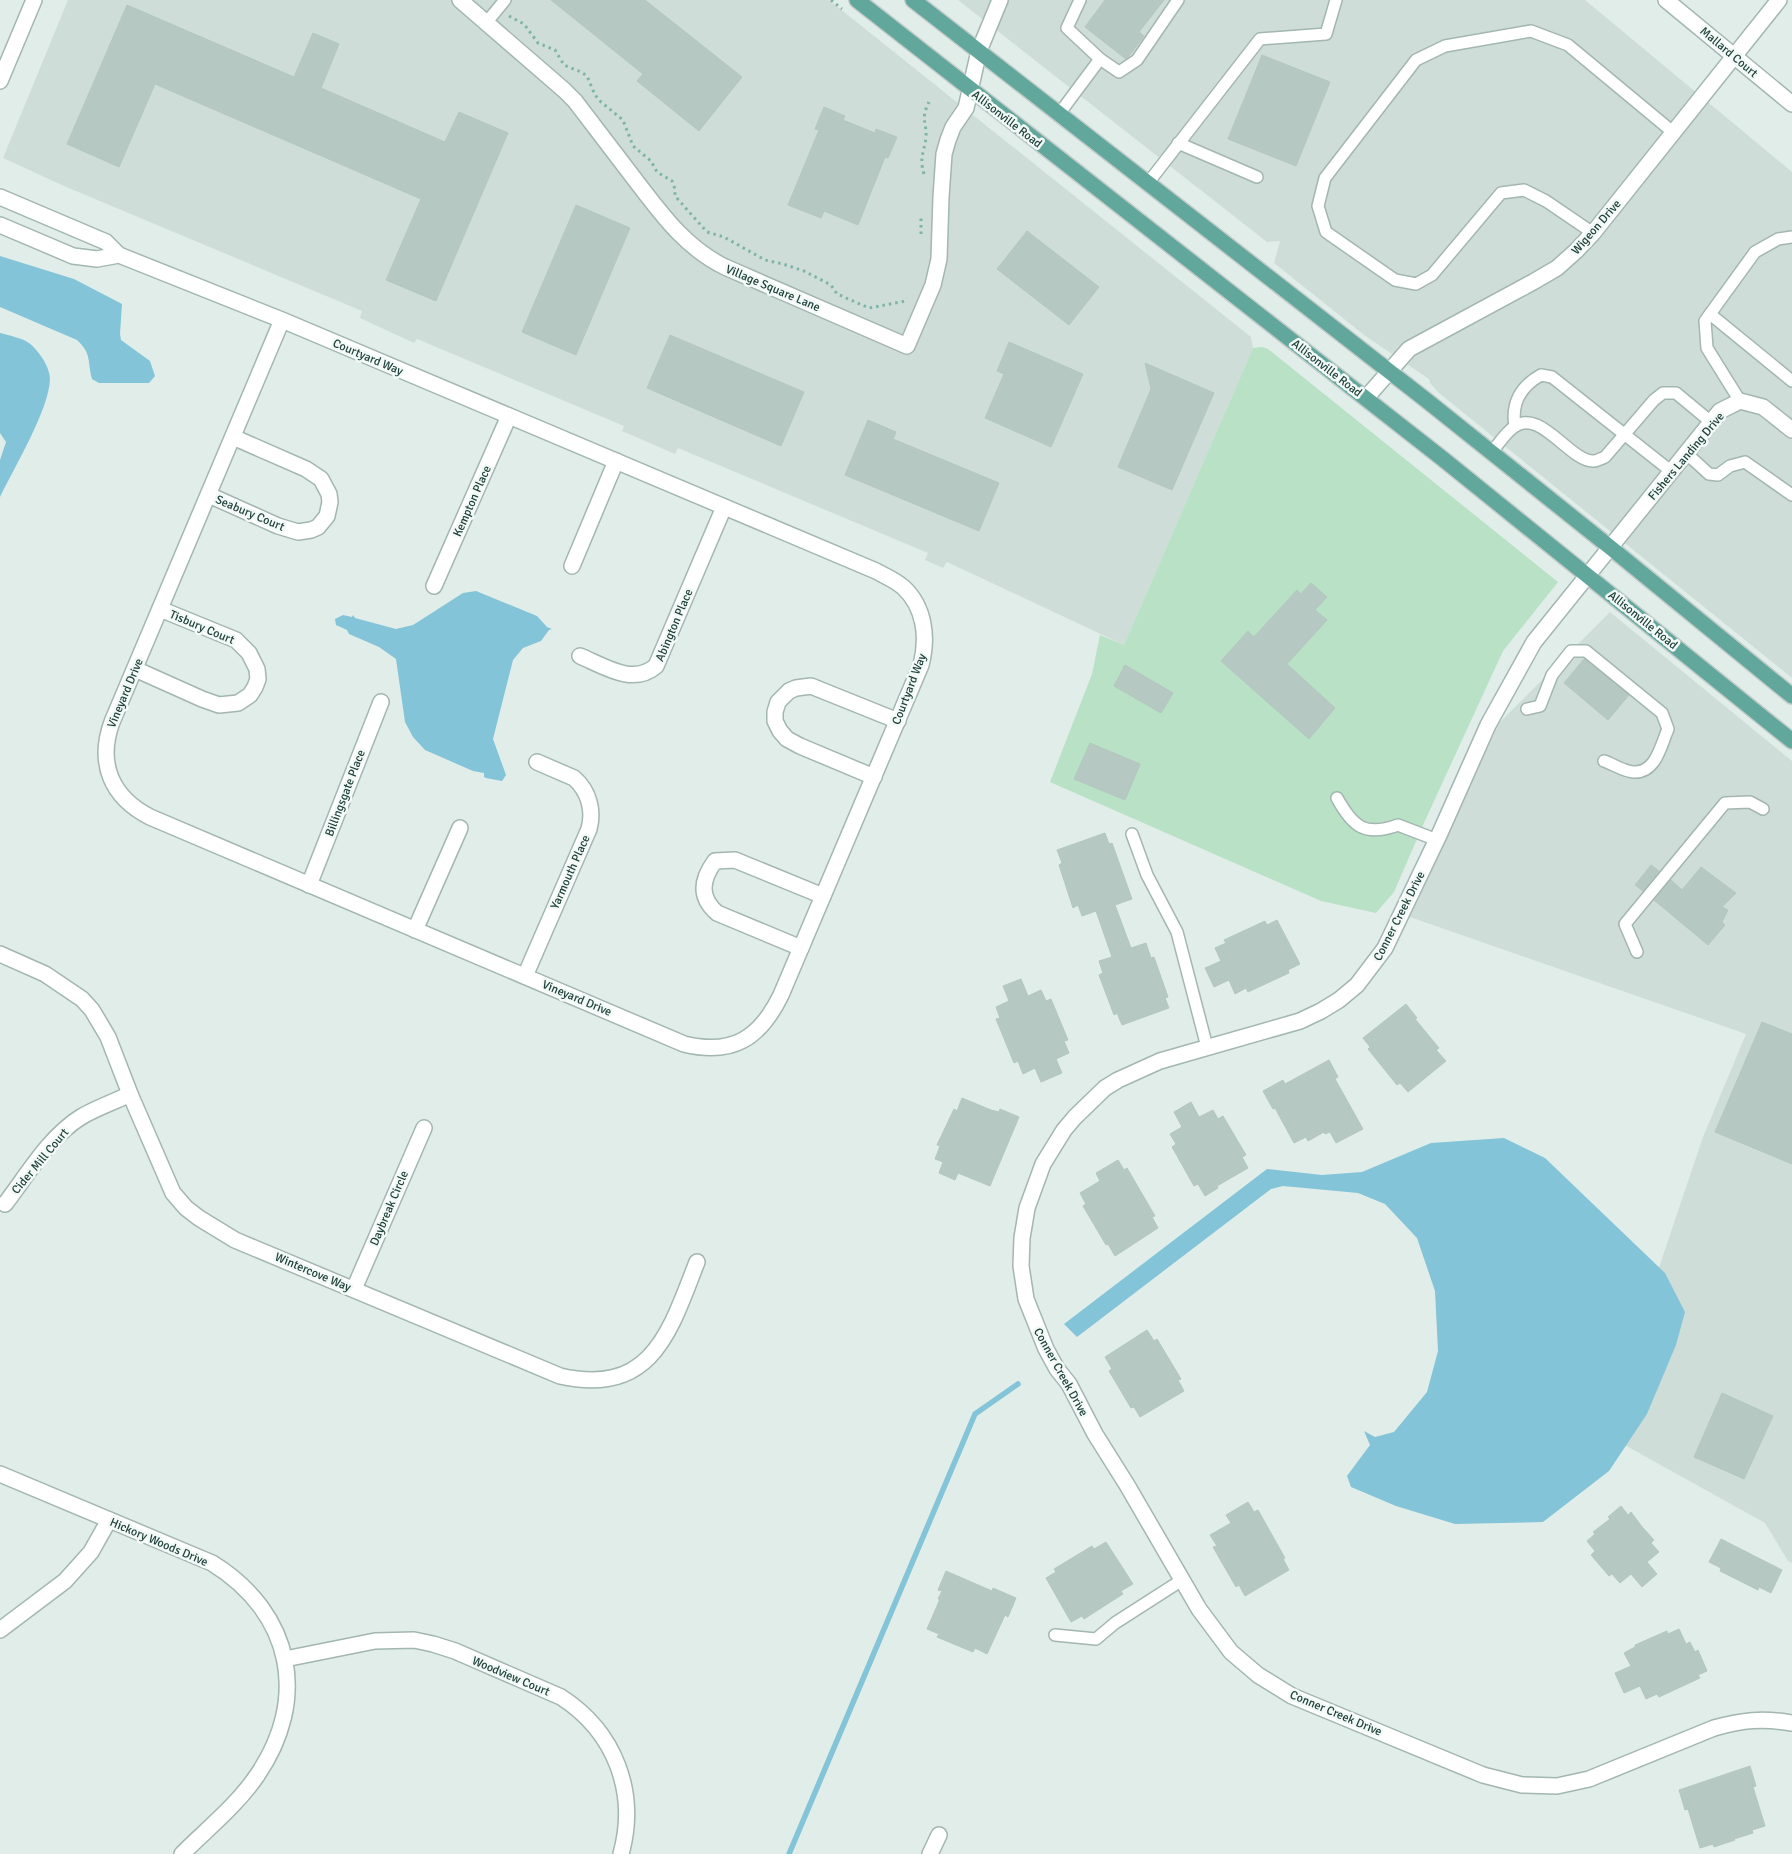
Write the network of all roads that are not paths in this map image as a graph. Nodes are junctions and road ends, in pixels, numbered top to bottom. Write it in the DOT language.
graph roads {
  1 [pos="34,0"];
  2 [pos="460,0"];
  3 [pos="857,0"];
  4 [pos="913,0"];
  5 [pos="1000,0"];
  6 [pos="1080,0"];
  7 [pos="1178,0"];
  8 [pos="1336,0"];
  9 [pos="1666,0"];
  10 [pos="1779,0"];
  11 [pos="501,4"];
  12 [pos="486,23"];
  13 [pos="979,51"];
  14 [pos="1735,57"];
  15 [pos="1100,58"];
  16 [pos="0,81"];
  17 [pos="970,90"];
  18 [pos="1792,104"];
  19 [pos="1059,114"];
  20 [pos="1674,133"];
  21 [pos="1178,143"];
  22 [pos="1257,177"];
  23 [pos="1148,183"];
  24 [pos="0,197"];
  25 [pos="0,225"];
  26 [pos="1593,233"];
  27 [pos="1792,237"];
  28 [pos="119,255"];
  29 [pos="1710,314"];
  30 [pos="282,320"];
  31 [pos="1389,372"];
  32 [pos="1792,381"];
  33 [pos="1366,398"];
  34 [pos="1740,401"];
  35 [pos="509,416"];
  36 [pos="1711,422"];
  37 [pos="1515,426"];
  38 [pos="1792,430"];
  39 [pos="1624,436"];
  40 [pos="233,437"];
  41 [pos="1491,453"];
  42 [pos="1686,453"];
  43 [pos="616,461"];
  44 [pos="1672,472"];
  45 [pos="209,495"];
  46 [pos="1792,495"];
  47 [pos="724,507"];
  48 [pos="1611,548"];
  49 [pos="1598,564"];
  50 [pos="572,566"];
  51 [pos="1588,576"];
  52 [pos="434,586"];
  53 [pos="160,609"];
  54 [pos="580,656"];
  55 [pos="135,669"];
  56 [pos="1792,696"];
  57 [pos="381,702"];
  58 [pos="1527,710"];
  59 [pos="898,720"];
  60 [pos="1792,741"];
  61 [pos="1604,761"];
  62 [pos="536,762"];
  63 [pos="874,777"];
  64 [pos="1337,798"];
  65 [pos="1763,809"];
  66 [pos="460,828"];
  67 [pos="1132,834"];
  68 [pos="1437,840"];
  69 [pos="309,885"];
  70 [pos="823,896"];
  71 [pos="415,930"];
  72 [pos="802,948"];
  73 [pos="1637,952"];
  74 [pos="0,954"];
  75 [pos="525,976"];
  76 [pos="742,1040"];
  77 [pos="1208,1047"];
  78 [pos="130,1094"];
  79 [pos="424,1128"];
  80 [pos="5,1204"];
  81 [pos="697,1262"];
  82 [pos="354,1289"];
  83 [pos="0,1474"];
  84 [pos="109,1520"];
  85 [pos="1182,1580"];
  86 [pos="0,1630"];
  87 [pos="1055,1635"];
  88 [pos="285,1659"];
  89 [pos="1792,1723"];
  90 [pos="939,1835"];
  91 [pos="182,1854"];
  92 [pos="621,1854"];
  93 [pos="930,1854"];
  1 -- 16 [label="street"];
  2 -- 12 [label="street, Village Square Lane"];
  3 -- 17 [label="main road, Allisonville Road"];
  4 -- 13 [label="main road"];
  5 -- 13 [label="street, Village Square Lane"];
  6 -- 15 [label="lane"];
  7 -- 15 [label="lane"];
  8 -- 21 [label="lane"];
  9 -- 14 [label="street, Mallard Court"];
  10 -- 14 [label="street, Wigeon Drive"];
  11 -- 12 [label="lane"];
  12 -- 17 [label="street, Village Square Lane"];
  13 -- 17 [label="street, Village Square Lane"];
  13 -- 19 [label="main road"];
  14 -- 18 [label="street, Mallard Court"];
  14 -- 20 [label="street, Wigeon Drive"];
  15 -- 19 [label="lane"];
  17 -- 33 [label="main road, Allisonville Road"];
  19 -- 23 [label="main road"];
  20 -- 26 [label="street, Wigeon Drive"];
  20 -- 26 [label="lane"];
  21 -- 22 [label="lane"];
  21 -- 23 [label="lane"];
  23 -- 31 [label="main road"];
  24 -- 28 [label="street, Courtyard Way"];
  25 -- 28 [label="street"];
  26 -- 31 [label="street, Wigeon Drive"];
  27 -- 29 [label="lane"];
  28 -- 30 [label="street, Courtyard Way"];
  29 -- 32 [label="lane"];
  29 -- 34 [label="lane"];
  30 -- 35 [label="street, Courtyard Way"];
  30 -- 40 [label="street, Vineyard Drive"];
  31 -- 33 [label="street, Wigeon Drive"];
  31 -- 41 [label="main road"];
  33 -- 51 [label="main road, Allisonville Road"];
  34 -- 36 [label="street, Fishers Landing Drive"];
  34 -- 38 [label="street"];
  35 -- 43 [label="street, Courtyard Way"];
  35 -- 52 [label="street, Kempton Place"];
  36 -- 39 [label="lane"];
  36 -- 42 [label="street, Fishers Landing Drive"];
  37 -- 39 [label="lane"];
  37 -- 39 [label="lane"];
  37 -- 41 [label="lane"];
  39 -- 44 [label="lane"];
  40 -- 45 [label="street, Vineyard Drive"];
  40 -- 45 [label="street, Seabury Court"];
  41 -- 48 [label="main road"];
  42 -- 44 [label="street, Fishers Landing Drive"];
  42 -- 46 [label="lane"];
  43 -- 47 [label="street, Courtyard Way"];
  43 -- 50 [label="street"];
  44 -- 48 [label="street, Fishers Landing Drive"];
  45 -- 53 [label="street, Vineyard Drive"];
  47 -- 54 [label="street, Abington Place"];
  47 -- 59 [label="street, Courtyard Way"];
  48 -- 49 [label="street, Fishers Landing Drive"];
  48 -- 56 [label="main road"];
  49 -- 51 [label="street, Conner Creek Drive"];
  51 -- 60 [label="main road, Allisonville Road"];
  51 -- 68 [label="street, Conner Creek Drive"];
  53 -- 55 [label="street, Vineyard Drive"];
  53 -- 55 [label="street, Tisbury Court"];
  55 -- 69 [label="street, Vineyard Drive"];
  57 -- 69 [label="street, Billingsgate Place"];
  58 -- 61 [label="lane"];
  59 -- 63 [label="street, Courtyard Way"];
  59 -- 63 [label="street"];
  62 -- 75 [label="street, Yarmouth Place"];
  63 -- 70 [label="street, Courtyard Way"];
  64 -- 68 [label="lane"];
  65 -- 73 [label="lane"];
  66 -- 71 [label="street"];
  67 -- 77 [label="lane"];
  68 -- 77 [label="street, Conner Creek Drive"];
  69 -- 71 [label="street, Vineyard Drive"];
  70 -- 72 [label="street, Courtyard Way"];
  70 -- 72 [label="street"];
  71 -- 75 [label="street, Vineyard Drive"];
  72 -- 76 [label="street, Courtyard Way"];
  74 -- 78 [label="street, Wintercove Way"];
  75 -- 76 [label="street, Vineyard Drive"];
  77 -- 85 [label="street, Conner Creek Drive"];
  78 -- 80 [label="street, Cider Mill Court"];
  78 -- 82 [label="street, Wintercove Way"];
  79 -- 82 [label="street, Daybreak Circle"];
  81 -- 82 [label="street, Wintercove Way"];
  83 -- 84 [label="street, Hickory Woods Drive"];
  84 -- 86 [label="street"];
  84 -- 88 [label="street, Hickory Woods Drive"];
  85 -- 87 [label="lane"];
  85 -- 89 [label="street, Conner Creek Drive"];
  88 -- 91 [label="street, Hickory Woods Drive"];
  88 -- 92 [label="street, Woodview Court"];
  90 -- 93 [label="street"];
}
